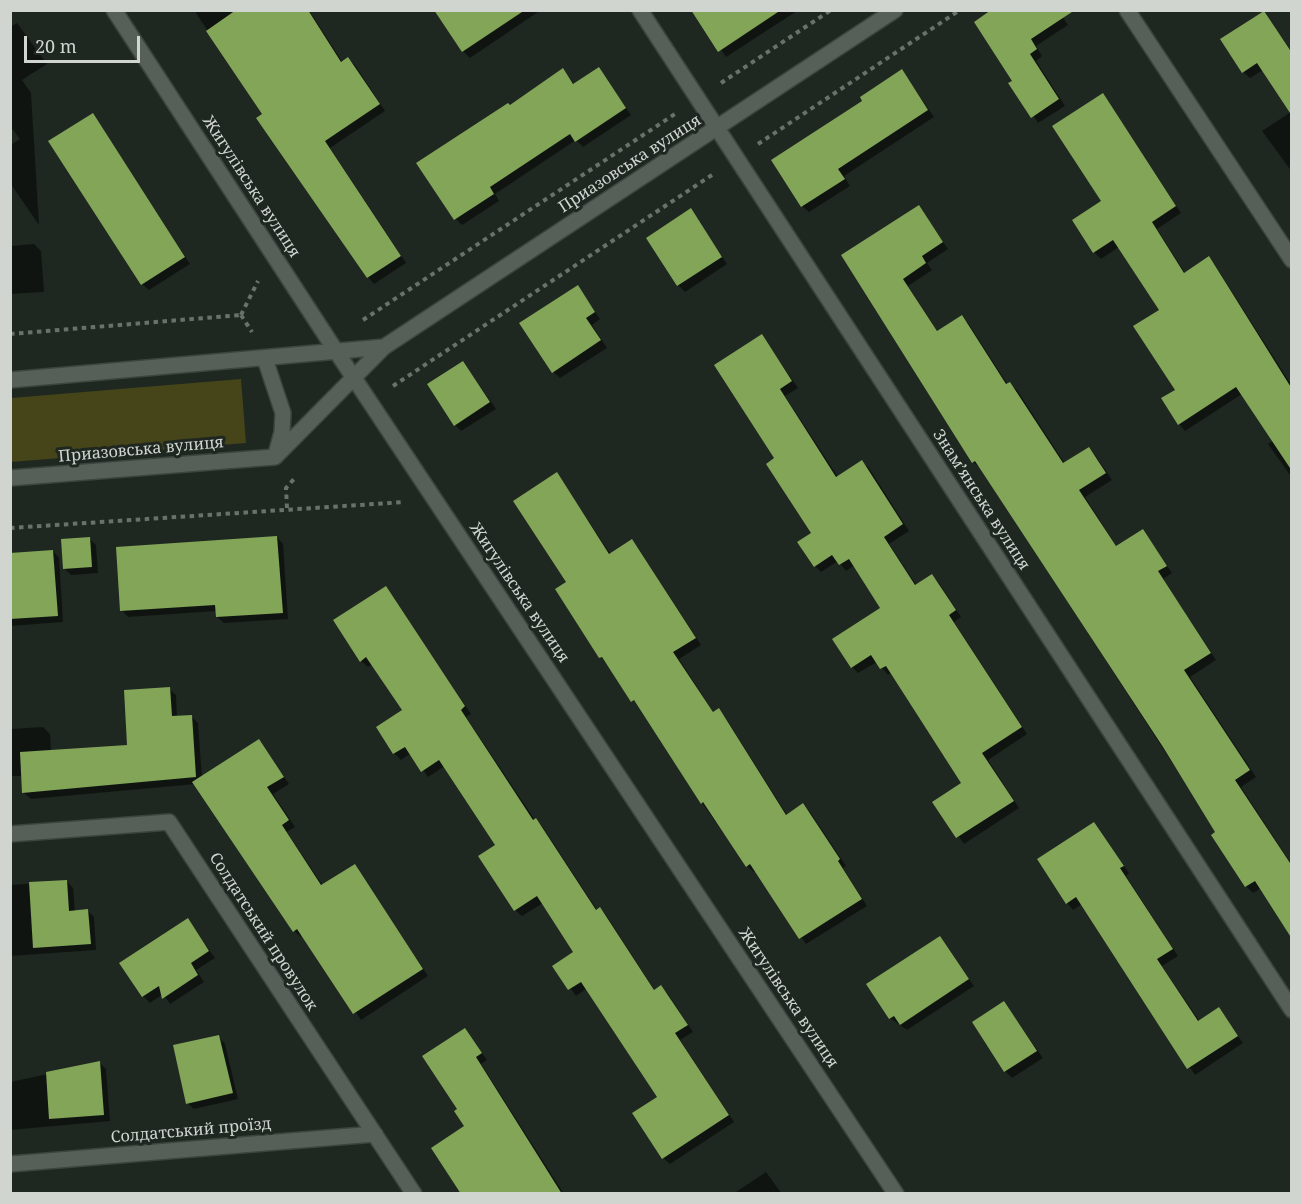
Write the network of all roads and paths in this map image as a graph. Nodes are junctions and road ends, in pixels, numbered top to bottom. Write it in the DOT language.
graph roads {
  1 [pos="114,10"];
  2 [pos="640,10"];
  3 [pos="831,10"];
  4 [pos="895,10"];
  5 [pos="960,10"];
  6 [pos="1127,10"];
  7 [pos="698,98"];
  8 [pos="718,128"];
  9 [pos="738,158"];
  10 [pos="1292,260"];
  11 [pos="253,333"];
  12 [pos="10,334"];
  13 [pos="333,346"];
  14 [pos="384,347"];
  15 [pos="265,359"];
  16 [pos="354,377"];
  17 [pos="10,380"];
  18 [pos="370,402"];
  19 [pos="275,457"];
  20 [pos="301,472"];
  21 [pos="10,478"];
  22 [pos="436,501"];
  23 [pos="287,508"];
  24 [pos="10,528"];
  25 [pos="10,834"];
  26 [pos="1292,1010"];
  27 [pos="375,1134"];
  28 [pos="10,1164"];
  29 [pos="414,1194"];
  30 [pos="896,1194"];
  1 -- 13 [label="street, Жигулівська вулиця"];
  2 -- 7 [label="street, Знам’янська вулиця"];
  3 -- 7 [label="path"];
  4 -- 8 [label="street, Приазовська вулиця"];
  5 -- 9 [label="path"];
  6 -- 10 [label="street"];
  7 -- 8 [label="street, Знам’янська вулиця"];
  7 -- 13 [label="path"];
  8 -- 9 [label="street, Знам’янська вулиця"];
  8 -- 14 [label="street, Приазовська вулиця"];
  9 -- 18 [label="path"];
  9 -- 26 [label="street, Знам’янська вулиця"];
  11 -- 12 [label="path"];
  13 -- 14 [label="street"];
  13 -- 15 [label="street"];
  13 -- 16 [label="street, Жигулівська вулиця"];
  14 -- 16 [label="street, Приазовська вулиця"];
  15 -- 17 [label="street"];
  15 -- 19 [label="street"];
  16 -- 18 [label="street, Жигулівська вулиця"];
  16 -- 19 [label="street, Приазовська вулиця"];
  18 -- 22 [label="street, Жигулівська вулиця"];
  19 -- 21 [label="street, Приазовська вулиця"];
  20 -- 23 [label="path"];
  22 -- 23 [label="path"];
  22 -- 30 [label="street, Жигулівська вулиця"];
  23 -- 24 [label="path"];
  25 -- 27 [label="street, Солдатський провулок"];
  27 -- 28 [label="street, Солдатський проїзд"];
  27 -- 29 [label="street, Солдатський провулок"];
}
